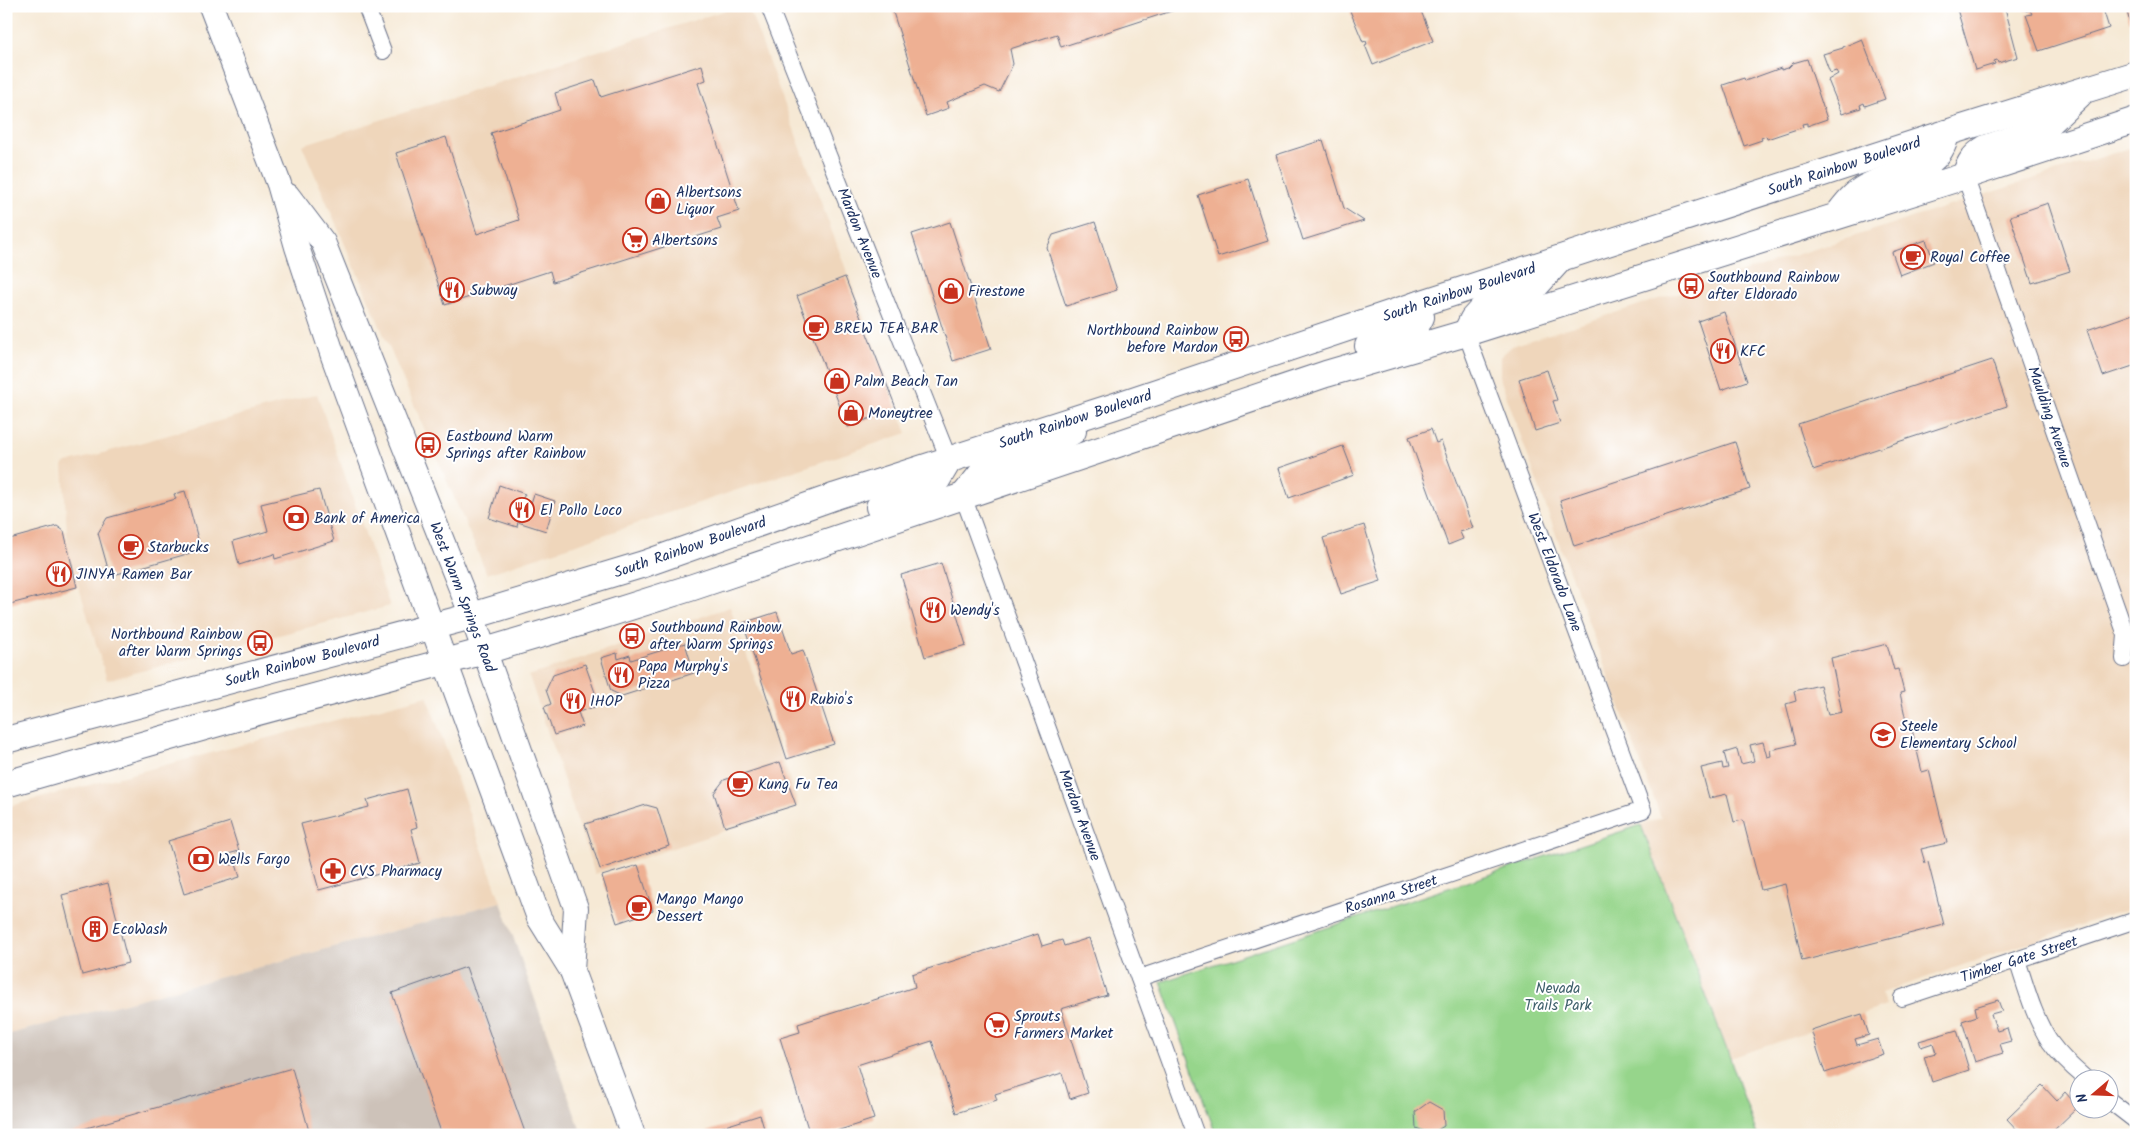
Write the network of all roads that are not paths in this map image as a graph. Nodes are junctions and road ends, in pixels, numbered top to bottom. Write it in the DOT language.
graph roads {
  1 [pos="210,6"];
  2 [pos="366,6"];
  3 [pos="769,6"];
  4 [pos="383,51"];
  5 [pos="2136,74"];
  6 [pos="2086,90"];
  7 [pos="2136,120"];
  8 [pos="1946,133"];
  9 [pos="1964,176"];
  10 [pos="279,184"];
  11 [pos="1836,217"];
  12 [pos="297,247"];
  13 [pos="1561,259"];
  14 [pos="1416,305"];
  15 [pos="1466,333"];
  16 [pos="374,368"];
  17 [pos="1326,374"];
  18 [pos="1112,408"];
  19 [pos="949,460"];
  20 [pos="963,496"];
  21 [pos="809,547"];
  22 [pos="472,616"];
  23 [pos="433,626"];
  24 [pos="485,652"];
  25 [pos="2124,659"];
  26 [pos="446,662"];
  27 [pos="83,718"];
  28 [pos="6,740"];
  29 [pos="6,755"];
  30 [pos="6,784"];
  31 [pos="1643,810"];
  32 [pos="2136,920"];
  33 [pos="2017,960"];
  34 [pos="572,971"];
  35 [pos="1139,978"];
  36 [pos="1902,998"];
  37 [pos="2074,1068"];
  38 [pos="2120,1109"];
  39 [pos="2136,1121"];
  40 [pos="633,1135"];
  41 [pos="1196,1135"];
  1 -- 10 [label="main road, West Warm Springs Road"];
  2 -- 4 [label="street"];
  3 -- 19 [label="street, Mardon Avenue"];
  5 -- 6 [label="main road, South Rainbow Boulevard"];
  6 -- 8 [label="main road, South Rainbow Boulevard"];
  6 -- 9 [label="main road"];
  7 -- 9 [label="main road"];
  8 -- 11 [label="main road"];
  8 -- 13 [label="main road, South Rainbow Boulevard"];
  9 -- 11 [label="main road"];
  9 -- 25 [label="street, Maulding Avenue"];
  10 -- 12 [label="main road, West Warm Springs Road"];
  10 -- 16 [label="main road, West Warm Springs Road"];
  11 -- 15 [label="main road"];
  12 -- 16 [label="main road"];
  12 -- 23 [label="main road, West Warm Springs Road"];
  13 -- 14 [label="main road, South Rainbow Boulevard"];
  13 -- 15 [label="main road"];
  14 -- 17 [label="main road"];
  14 -- 18 [label="main road, South Rainbow Boulevard"];
  15 -- 17 [label="main road"];
  15 -- 31 [label="street, West Eldorado Lane"];
  16 -- 22 [label="main road, West Warm Springs Road"];
  17 -- 20 [label="main road"];
  18 -- 19 [label="main road, South Rainbow Boulevard"];
  18 -- 20 [label="main road"];
  19 -- 21 [label="main road"];
  19 -- 22 [label="main road, South Rainbow Boulevard"];
  20 -- 21 [label="main road"];
  20 -- 35 [label="street, Mardon Avenue"];
  21 -- 24 [label="main road"];
  22 -- 23 [label="main road, South Rainbow Boulevard"];
  22 -- 24 [label="main road, West Warm Springs Road"];
  23 -- 26 [label="main road, West Warm Springs Road"];
  23 -- 27 [label="main road, South Rainbow Boulevard"];
  24 -- 26 [label="main road"];
  24 -- 34 [label="main road, West Warm Springs Road"];
  26 -- 30 [label="main road"];
  26 -- 34 [label="main road, West Warm Springs Road"];
  27 -- 28 [label="main road, South Rainbow Boulevard"];
  27 -- 29 [label="main road"];
  31 -- 35 [label="street, Rosanna Street"];
  32 -- 33 [label="street, Timber Gate Street"];
  33 -- 36 [label="street, Timber Gate Street"];
  33 -- 37 [label="street"];
  34 -- 40 [label="main road, West Warm Springs Road"];
  35 -- 41 [label="street, Mardon Avenue"];
  38 -- 39 [label="street"];
}
